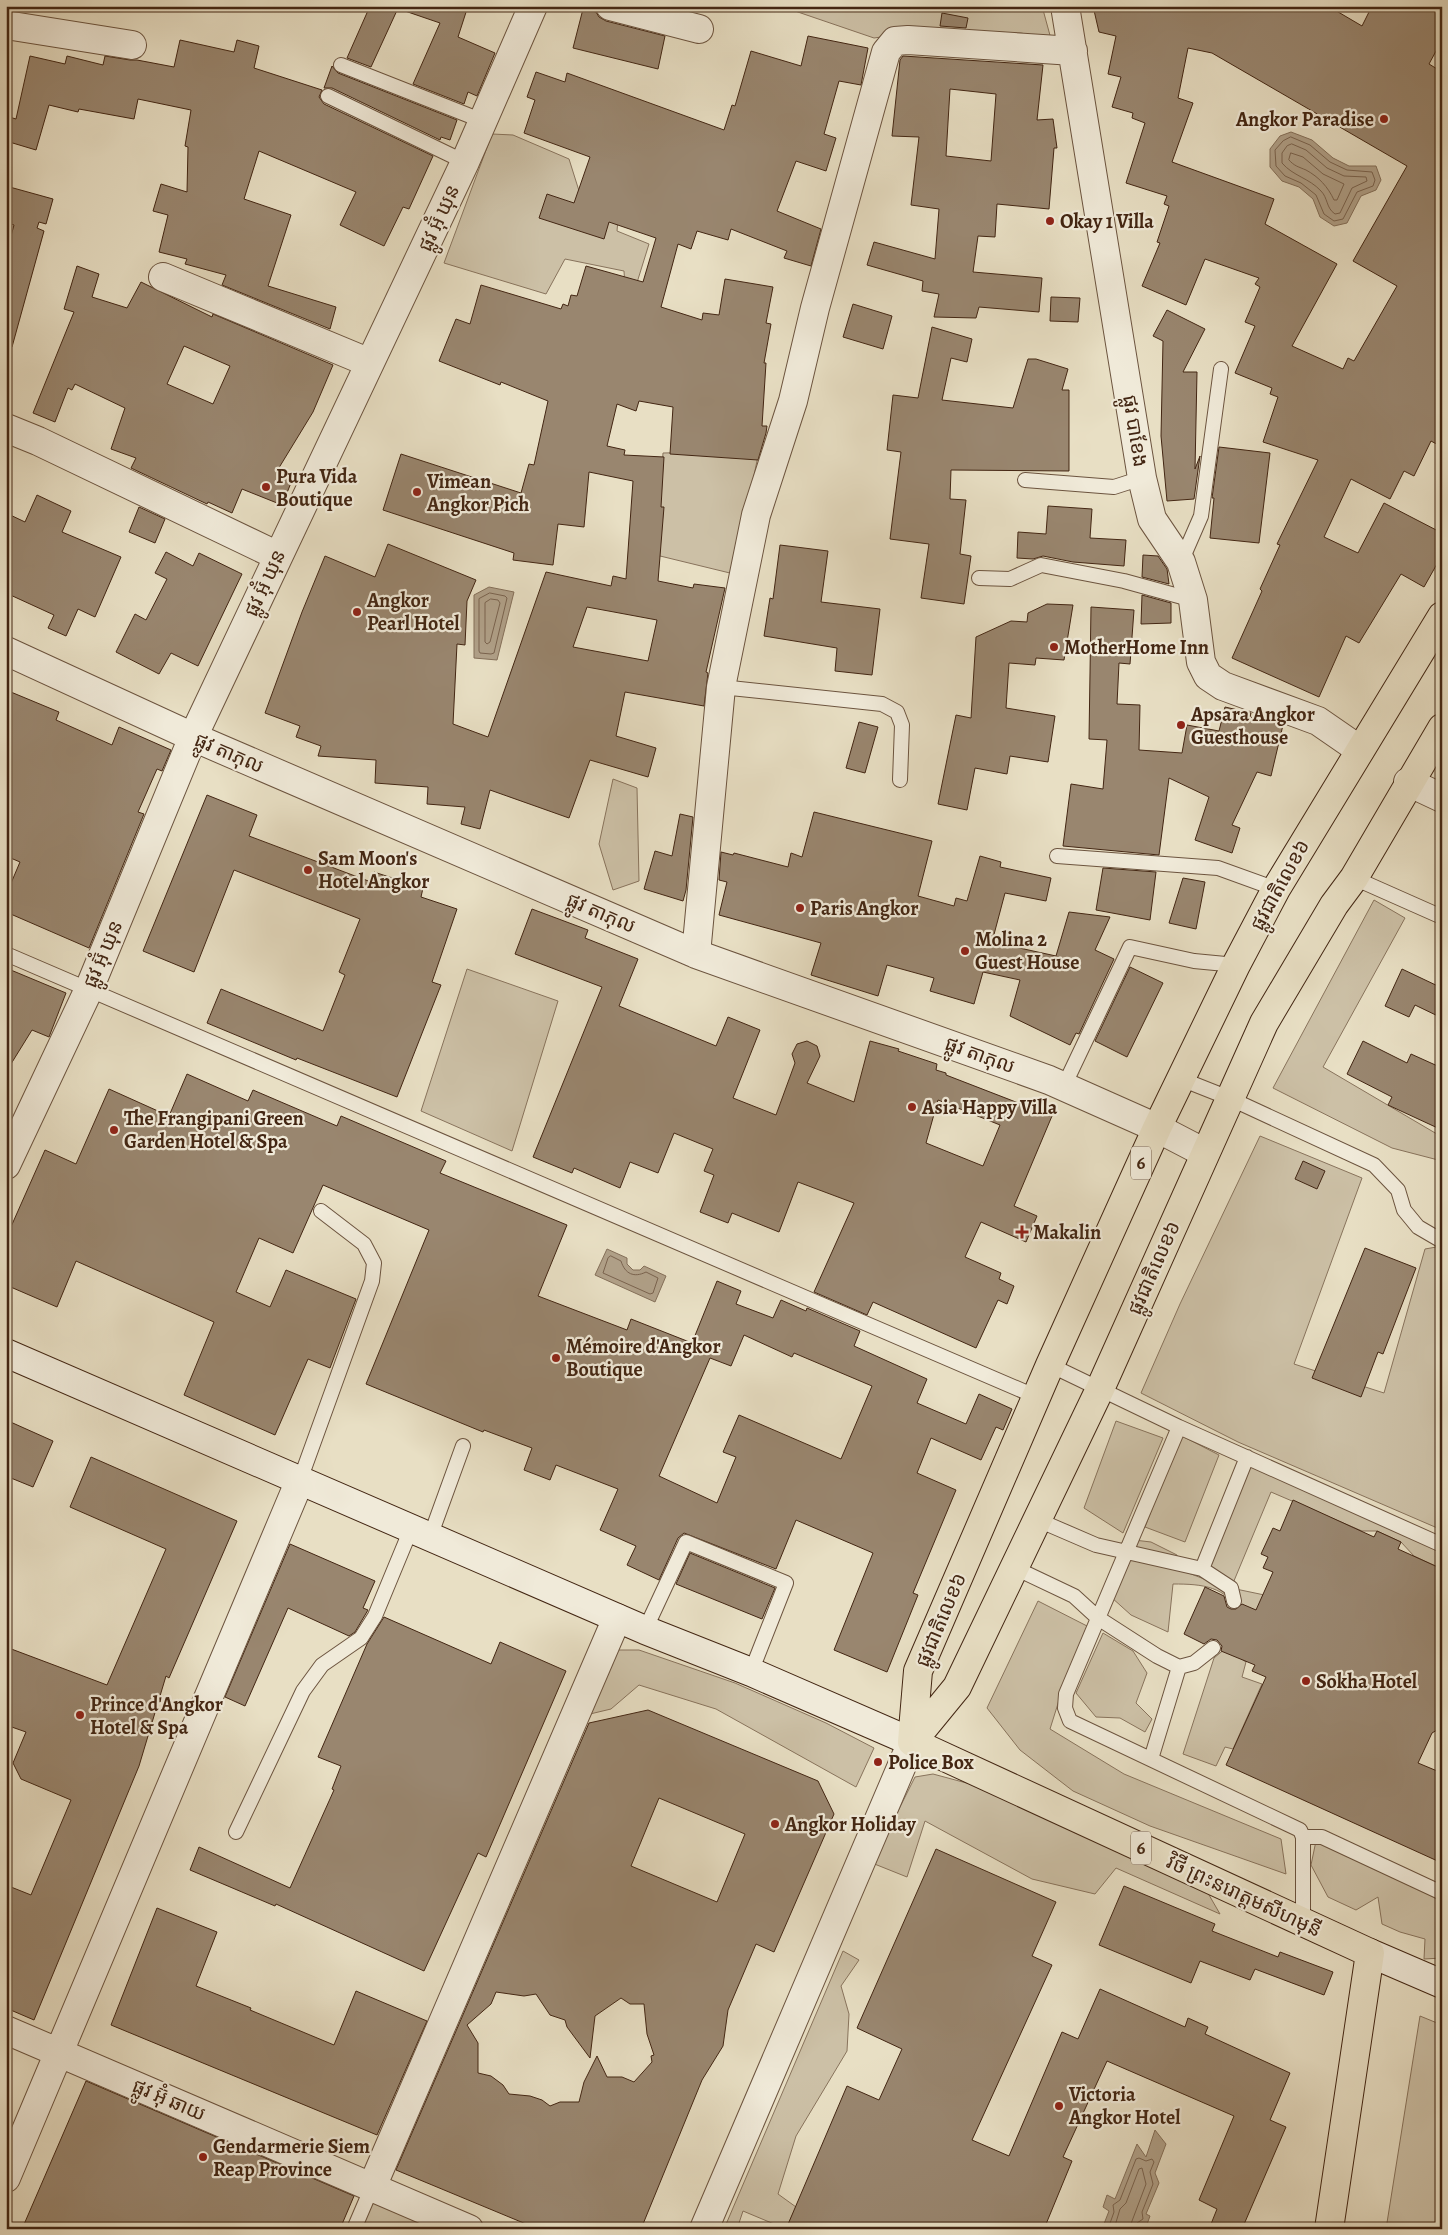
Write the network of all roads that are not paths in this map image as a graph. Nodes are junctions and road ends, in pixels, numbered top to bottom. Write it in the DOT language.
graph roads {
  1 [pos="534,6"];
  2 [pos="610,6"];
  3 [pos="1065,6"];
  4 [pos="6,25"];
  5 [pos="699,29"];
  6 [pos="132,44"];
  7 [pos="1073,51"];
  8 [pos="340,65"];
  9 [pos="328,96"];
  10 [pos="483,121"];
  11 [pos="465,162"];
  12 [pos="163,276"];
  13 [pos="370,363"];
  14 [pos="1221,369"];
  15 [pos="6,428"];
  16 [pos="1142,478"];
  17 [pos="1025,480"];
  18 [pos="278,556"];
  19 [pos="1181,562"];
  20 [pos="979,578"];
  21 [pos="1193,600"];
  22 [pos="1442,616"];
  23 [pos="6,651"];
  24 [pos="721,687"];
  25 [pos="1442,728"];
  26 [pos="193,737"];
  27 [pos="1360,750"];
  28 [pos="900,780"];
  29 [pos="1408,782"];
  30 [pos="1442,798"];
  31 [pos="1057,856"];
  32 [pos="1354,878"];
  33 [pos="1276,890"];
  34 [pos="1442,916"];
  35 [pos="6,954"];
  36 [pos="696,954"];
  37 [pos="1236,965"];
  38 [pos="89,989"];
  39 [pos="1180,1079"];
  40 [pos="1064,1086"];
  41 [pos="1229,1098"];
  42 [pos="1157,1128"];
  43 [pos="1205,1153"];
  44 [pos="6,1165"];
  45 [pos="321,1211"];
  46 [pos="1442,1241"];
  47 [pos="6,1353"];
  48 [pos="1050,1365"];
  49 [pos="1100,1389"];
  50 [pos="1037,1397"];
  51 [pos="1179,1427"];
  52 [pos="463,1446"];
  53 [pos="1247,1457"];
  54 [pos="300,1480"];
  55 [pos="1038,1520"];
  56 [pos="420,1533"];
  57 [pos="1442,1545"];
  58 [pos="1126,1552"];
  59 [pos="1016,1568"];
  60 [pos="1202,1569"];
  61 [pos="1234,1601"];
  62 [pos="617,1618"];
  63 [pos="1098,1618"];
  64 [pos="645,1630"];
  65 [pos="1213,1648"];
  66 [pos="1178,1668"];
  67 [pos="751,1672"];
  68 [pos="912,1742"];
  69 [pos="1151,1759"];
  70 [pos="236,1832"];
  71 [pos="1303,1837"];
  72 [pos="1442,1893"];
  73 [pos="1303,1923"];
  74 [pos="1370,1953"];
  75 [pos="1442,1984"];
  76 [pos="6,2030"];
  77 [pos="59,2053"];
  78 [pos="6,2178"];
  79 [pos="372,2187"];
  80 [pos="354,2229"];
  81 [pos="469,2229"];
  82 [pos="704,2229"];
  83 [pos="1329,2229"];
  1 -- 10 [label="street, ផ្លូវ អ៊ុំ ឃុន"];
  2 -- 5 [label="street"];
  3 -- 7 [label="street, ផ្លូវ បាខែង"];
  4 -- 6 [label="street"];
  7 -- 16 [label="street, ផ្លូវ បាខែង"];
  7 -- 24 [label="street"];
  8 -- 10 [label="lane"];
  9 -- 11 [label="lane"];
  10 -- 11 [label="street, ផ្លូវ អ៊ុំ ឃុន"];
  11 -- 13 [label="street, ផ្លូវ អ៊ុំ ឃុន"];
  12 -- 13 [label="street"];
  13 -- 18 [label="street, ផ្លូវ អ៊ុំ ឃុន"];
  14 -- 19 [label="lane"];
  15 -- 18 [label="street"];
  16 -- 17 [label="lane"];
  16 -- 19 [label="street, ផ្លូវ បាខែង"];
  18 -- 26 [label="street, ផ្លូវ អ៊ុំ ឃុន"];
  19 -- 21 [label="street, ផ្លូវ បាខែង"];
  20 -- 21 [label="lane"];
  21 -- 27 [label="street, ផ្លូវ បាខែង"];
  22 -- 27 [label="main road, ផ្លូវជាតិលេខ៦ / 6"];
  23 -- 26 [label="street, ផ្លូវ តាភុល"];
  24 -- 28 [label="lane"];
  24 -- 36 [label="street"];
  25 -- 29 [label="main road, ផ្លូវជាតិលេខ៦"];
  26 -- 36 [label="street, ផ្លូវ តាភុល"];
  26 -- 38 [label="street, ផ្លូវ អ៊ុំ ឃុន"];
  27 -- 33 [label="main road, ផ្លូវជាតិលេខ៦ / 6"];
  29 -- 30 [label="street"];
  29 -- 32 [label="main road, ផ្លូវជាតិលេខ៦"];
  31 -- 33 [label="lane"];
  32 -- 34 [label="lane"];
  32 -- 41 [label="main road, ផ្លូវជាតិលេខ៦"];
  33 -- 37 [label="main road, ផ្លូវជាតិលេខ៦ / 6"];
  35 -- 38 [label="lane"];
  36 -- 40 [label="street, ផ្លូវ តាភុល"];
  37 -- 39 [label="main road, ផ្លូវជាតិលេខ៦ / 6"];
  37 -- 40 [label="lane"];
  38 -- 44 [label="street, ផ្លូវ អ៊ុំ ឃុន"];
  38 -- 50 [label="lane"];
  39 -- 41 [label="lane"];
  39 -- 42 [label="main road, ផ្លូវជាតិលេខ៦ / 6"];
  40 -- 42 [label="street, ផ្លូវ តាភុល"];
  41 -- 43 [label="main road, ផ្លូវជាតិលេខ៦"];
  41 -- 46 [label="lane"];
  42 -- 43 [label="street, ផ្លូវ តាភុល"];
  42 -- 48 [label="main road, ផ្លូវជាតិលេខ៦ / 6"];
  43 -- 49 [label="main road, ផ្លូវជាតិលេខ៦"];
  45 -- 54 [label="lane"];
  47 -- 54 [label="street"];
  48 -- 49 [label="lane"];
  48 -- 50 [label="main road, ផ្លូវជាតិលេខ៦ / 6"];
  49 -- 51 [label="lane"];
  49 -- 55 [label="main road, ផ្លូវជាតិលេខ៦"];
  50 -- 68 [label="main road, ផ្លូវជាតិលេខ៦ / 6"];
  51 -- 53 [label="lane"];
  51 -- 58 [label="lane"];
  52 -- 56 [label="lane"];
  53 -- 57 [label="lane"];
  53 -- 60 [label="lane"];
  54 -- 56 [label="street"];
  54 -- 77 [label="street"];
  55 -- 58 [label="lane"];
  55 -- 59 [label="main road, ផ្លូវជាតិលេខ៦"];
  56 -- 62 [label="street"];
  56 -- 70 [label="lane"];
  58 -- 60 [label="lane"];
  58 -- 63 [label="lane"];
  59 -- 63 [label="lane"];
  59 -- 68 [label="main road, ផ្លូវជាតិលេខ៦"];
  60 -- 61 [label="lane"];
  62 -- 64 [label="street"];
  62 -- 79 [label="street"];
  63 -- 66 [label="lane"];
  63 -- 69 [label="lane"];
  64 -- 67 [label="street"];
  64 -- 67 [label="lane"];
  65 -- 66 [label="lane"];
  66 -- 69 [label="lane"];
  67 -- 68 [label="street"];
  68 -- 73 [label="main road, វិថី ព្រះនរោត្ដមសីហមុនី / 6"];
  68 -- 82 [label="street"];
  69 -- 71 [label="lane"];
  71 -- 72 [label="lane"];
  71 -- 73 [label="lane"];
  73 -- 74 [label="main road, វិថី ព្រះនរោត្ដមសីហមុនី / 6"];
  74 -- 75 [label="street, វិថី ព្រះនរោត្ដមសីហមុនី"];
  74 -- 83 [label="main road"];
  76 -- 77 [label="street, ផ្លូវ អ៊ុំ ឆាយ"];
  77 -- 78 [label="street"];
  77 -- 79 [label="street, ផ្លូវ អ៊ុំ ឆាយ"];
  79 -- 80 [label="lane"];
  79 -- 81 [label="street, ផ្លូវ អ៊ុំ ឆាយ"];
}
